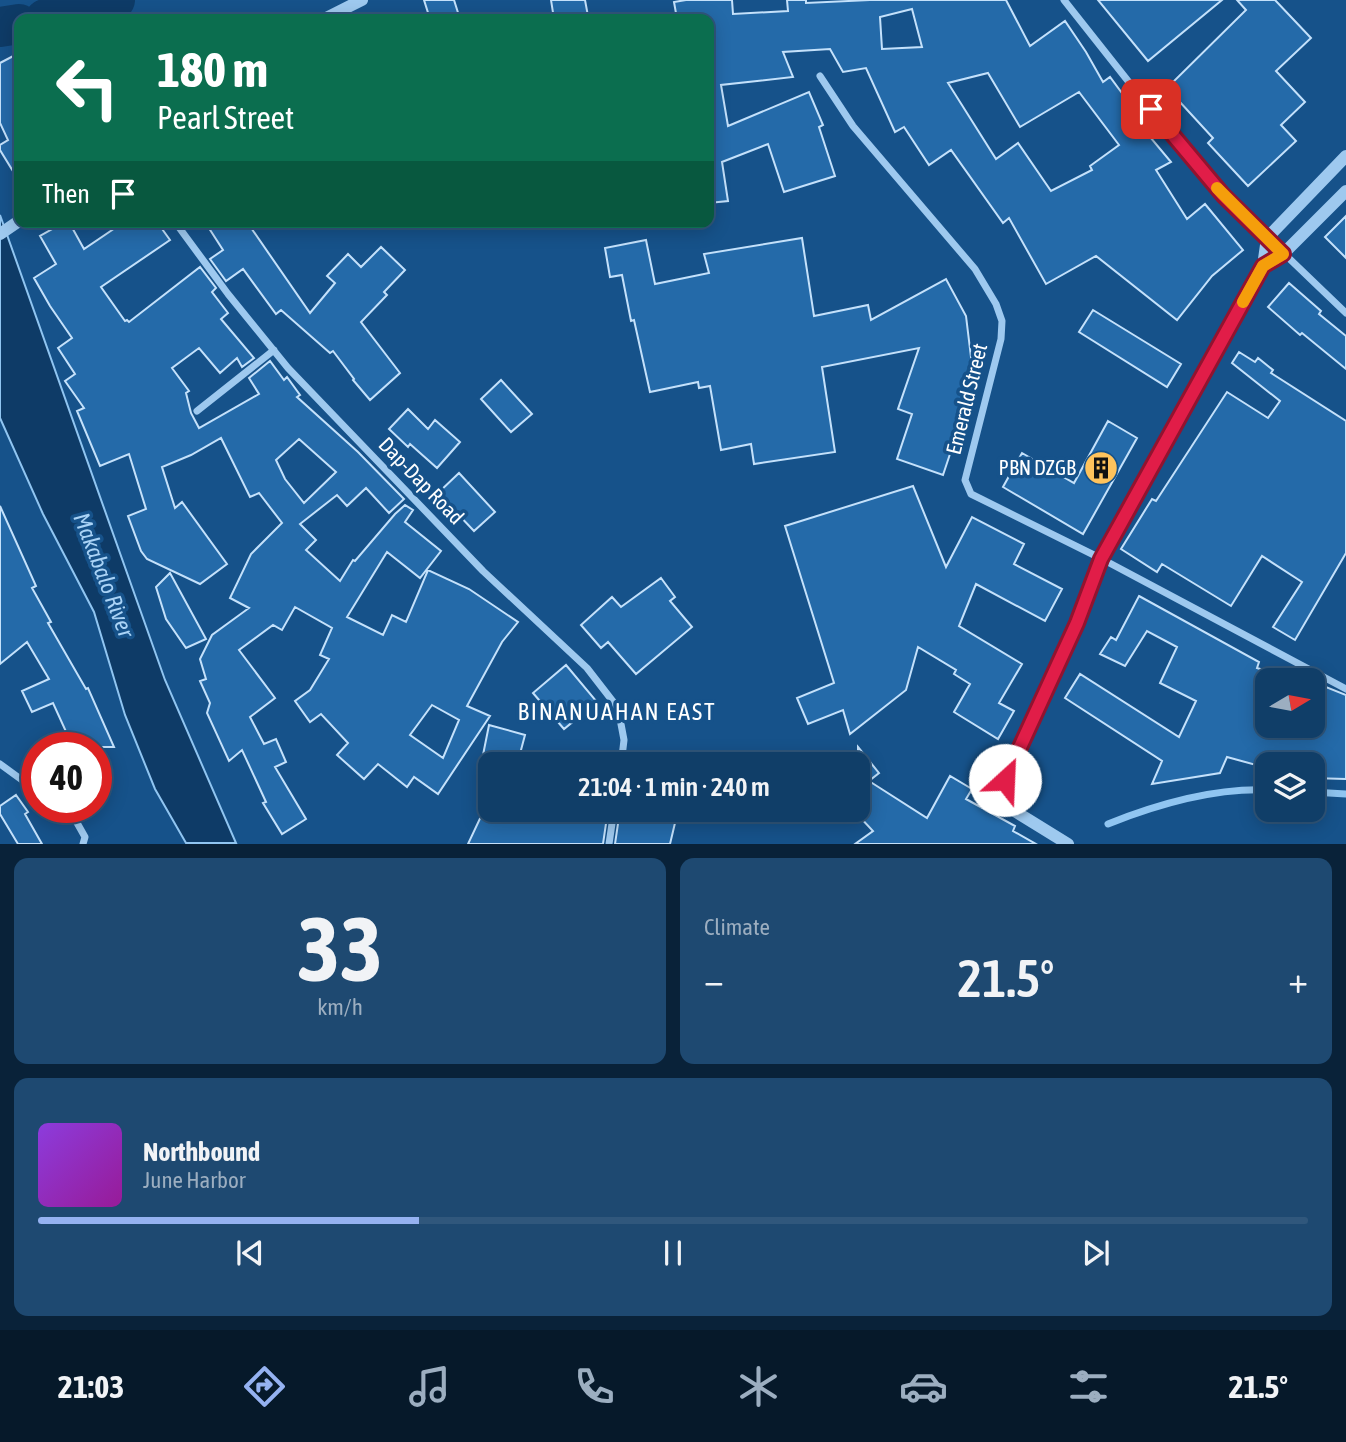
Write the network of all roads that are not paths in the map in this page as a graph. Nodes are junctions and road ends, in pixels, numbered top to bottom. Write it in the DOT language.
graph roads {
  1 [pos="362,0"];
  2 [pos="1064,0"];
  3 [pos="334,14"];
  4 [pos="820,76"];
  5 [pos="1346,156"];
  6 [pos="1346,191"];
  7 [pos="179,228"];
  8 [pos="1267,238"];
  9 [pos="1283,254"];
  10 [pos="1263,266"];
  11 [pos="1346,313"];
  12 [pos="274,350"];
  13 [pos="197,411"];
  14 [pos="1101,559"];
  15 [pos="1346,689"];
  16 [pos="623,752"];
  17 [pos="1,766"];
  18 [pos="21,780"];
  19 [pos="612,822"];
  20 [pos="77,823"];
  21 [pos="83,844"];
  22 [pos="609,844"];
  23 [pos="1068,844"];
  1 -- 3 [label="street"];
  2 -- 8 [label="street"];
  4 -- 14 [label="street, Emerald Street"];
  5 -- 8 [label="street"];
  6 -- 9 [label="street"];
  7 -- 12 [label="street, Dap-Dap Road"];
  8 -- 9 [label="street"];
  8 -- 10 [label="street"];
  9 -- 10 [label="street"];
  9 -- 11 [label="street"];
  10 -- 14 [label="street"];
  12 -- 13 [label="street"];
  12 -- 16 [label="street, Dap-Dap Road"];
  14 -- 15 [label="street, Emerald Street"];
  14 -- 23 [label="street"];
  17 -- 18 [label="street"];
  19 -- 22 [label="street"];
  20 -- 21 [label="street"];
}
